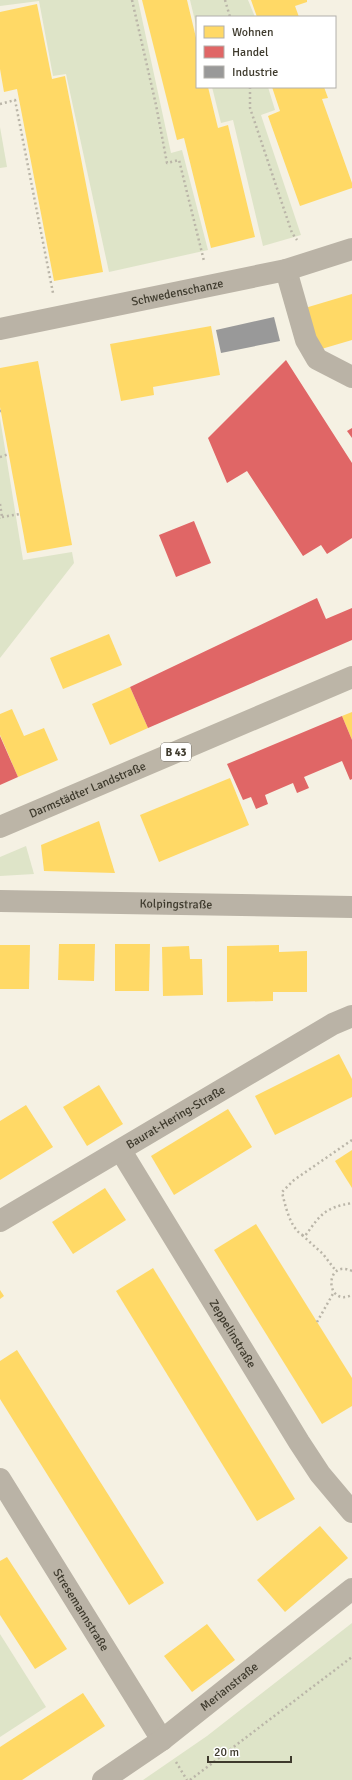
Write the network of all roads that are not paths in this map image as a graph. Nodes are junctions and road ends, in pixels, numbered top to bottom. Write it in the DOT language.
graph roads {
  1 [pos="352,249"];
  2 [pos="286,270"];
  3 [pos="0,330"];
  4 [pos="352,377"];
  5 [pos="352,677"];
  6 [pos="0,827"];
  7 [pos="0,901"];
  8 [pos="352,907"];
  9 [pos="352,1016"];
  10 [pos="121,1151"];
  11 [pos="0,1221"];
  12 [pos="0,1479"];
  13 [pos="352,1512"];
  14 [pos="352,1589"];
  15 [pos="162,1740"];
  16 [pos="103,1780"];
  1 -- 2 [label="street, Schwedenschanze"];
  2 -- 3 [label="street, Schwedenschanze"];
  2 -- 4 [label="street"];
  5 -- 6 [label="main road, Darmstädter Landstraße / B 43"];
  7 -- 8 [label="street, Kolpingstraße"];
  9 -- 10 [label="street, Baurat-Hering-Straße"];
  10 -- 11 [label="street, Baurat-Hering-Straße"];
  10 -- 13 [label="street, Zeppelinstraße"];
  12 -- 15 [label="street, Stresemannstraße"];
  14 -- 15 [label="street, Merianstraße"];
  15 -- 16 [label="street, Merianstraße"];
}
